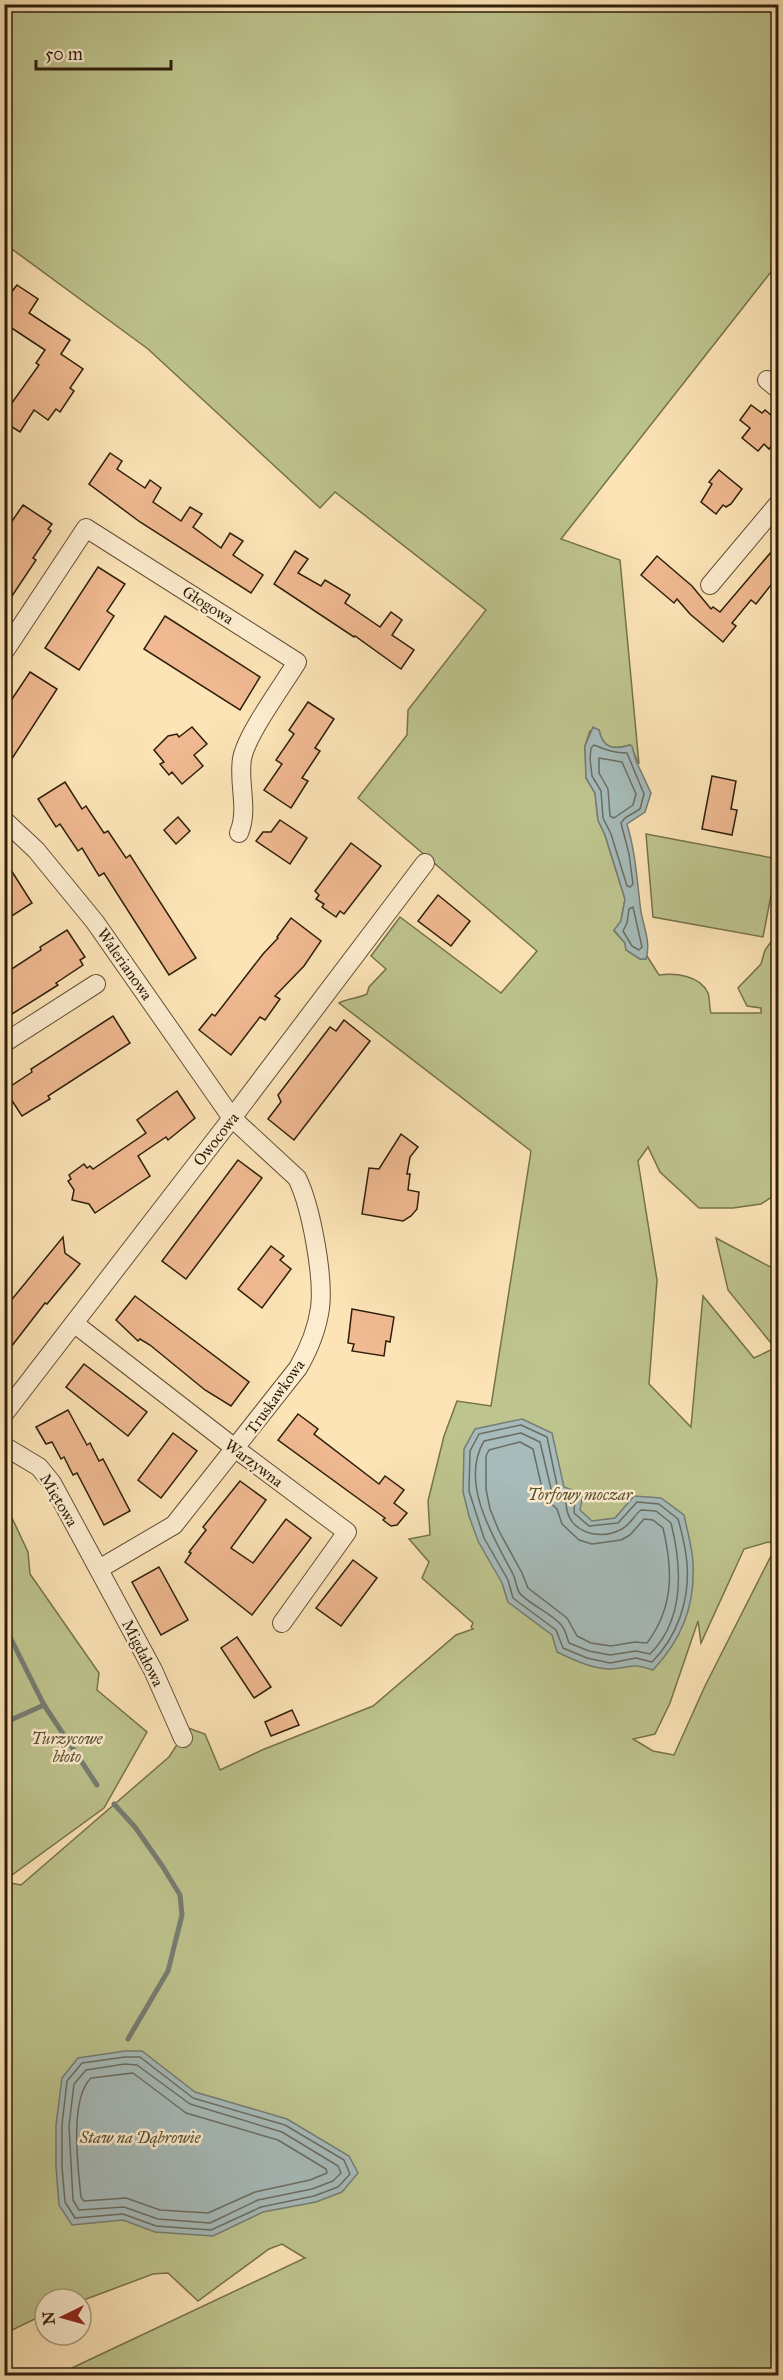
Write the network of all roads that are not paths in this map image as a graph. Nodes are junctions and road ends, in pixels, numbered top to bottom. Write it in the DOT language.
graph roads {
  1 [pos="778,504"];
  2 [pos="710,585"];
  3 [pos="4,652"];
  4 [pos="4,820"];
  5 [pos="239,833"];
  6 [pos="425,863"];
  7 [pos="96,984"];
  8 [pos="4,1043"];
  9 [pos="232,1118"];
  10 [pos="75,1324"];
  11 [pos="4,1414"];
  12 [pos="4,1446"];
  13 [pos="236,1449"];
  14 [pos="99,1569"];
  15 [pos="282,1623"];
  16 [pos="183,1738"];
  1 -- 2 [label="street"];
  3 -- 5 [label="street, Głogowa"];
  4 -- 9 [label="street, Walerianowa"];
  6 -- 9 [label="street, Owocowa"];
  7 -- 8 [label="street"];
  9 -- 10 [label="street, Owocowa"];
  9 -- 13 [label="street, Truskawkowa"];
  10 -- 11 [label="street, Owocowa"];
  10 -- 13 [label="street, Warzywna"];
  12 -- 14 [label="street, Miętowa"];
  13 -- 14 [label="street, Truskawkowa"];
  13 -- 15 [label="street, Warzywna"];
  14 -- 16 [label="street, Migdałowa"];
}
